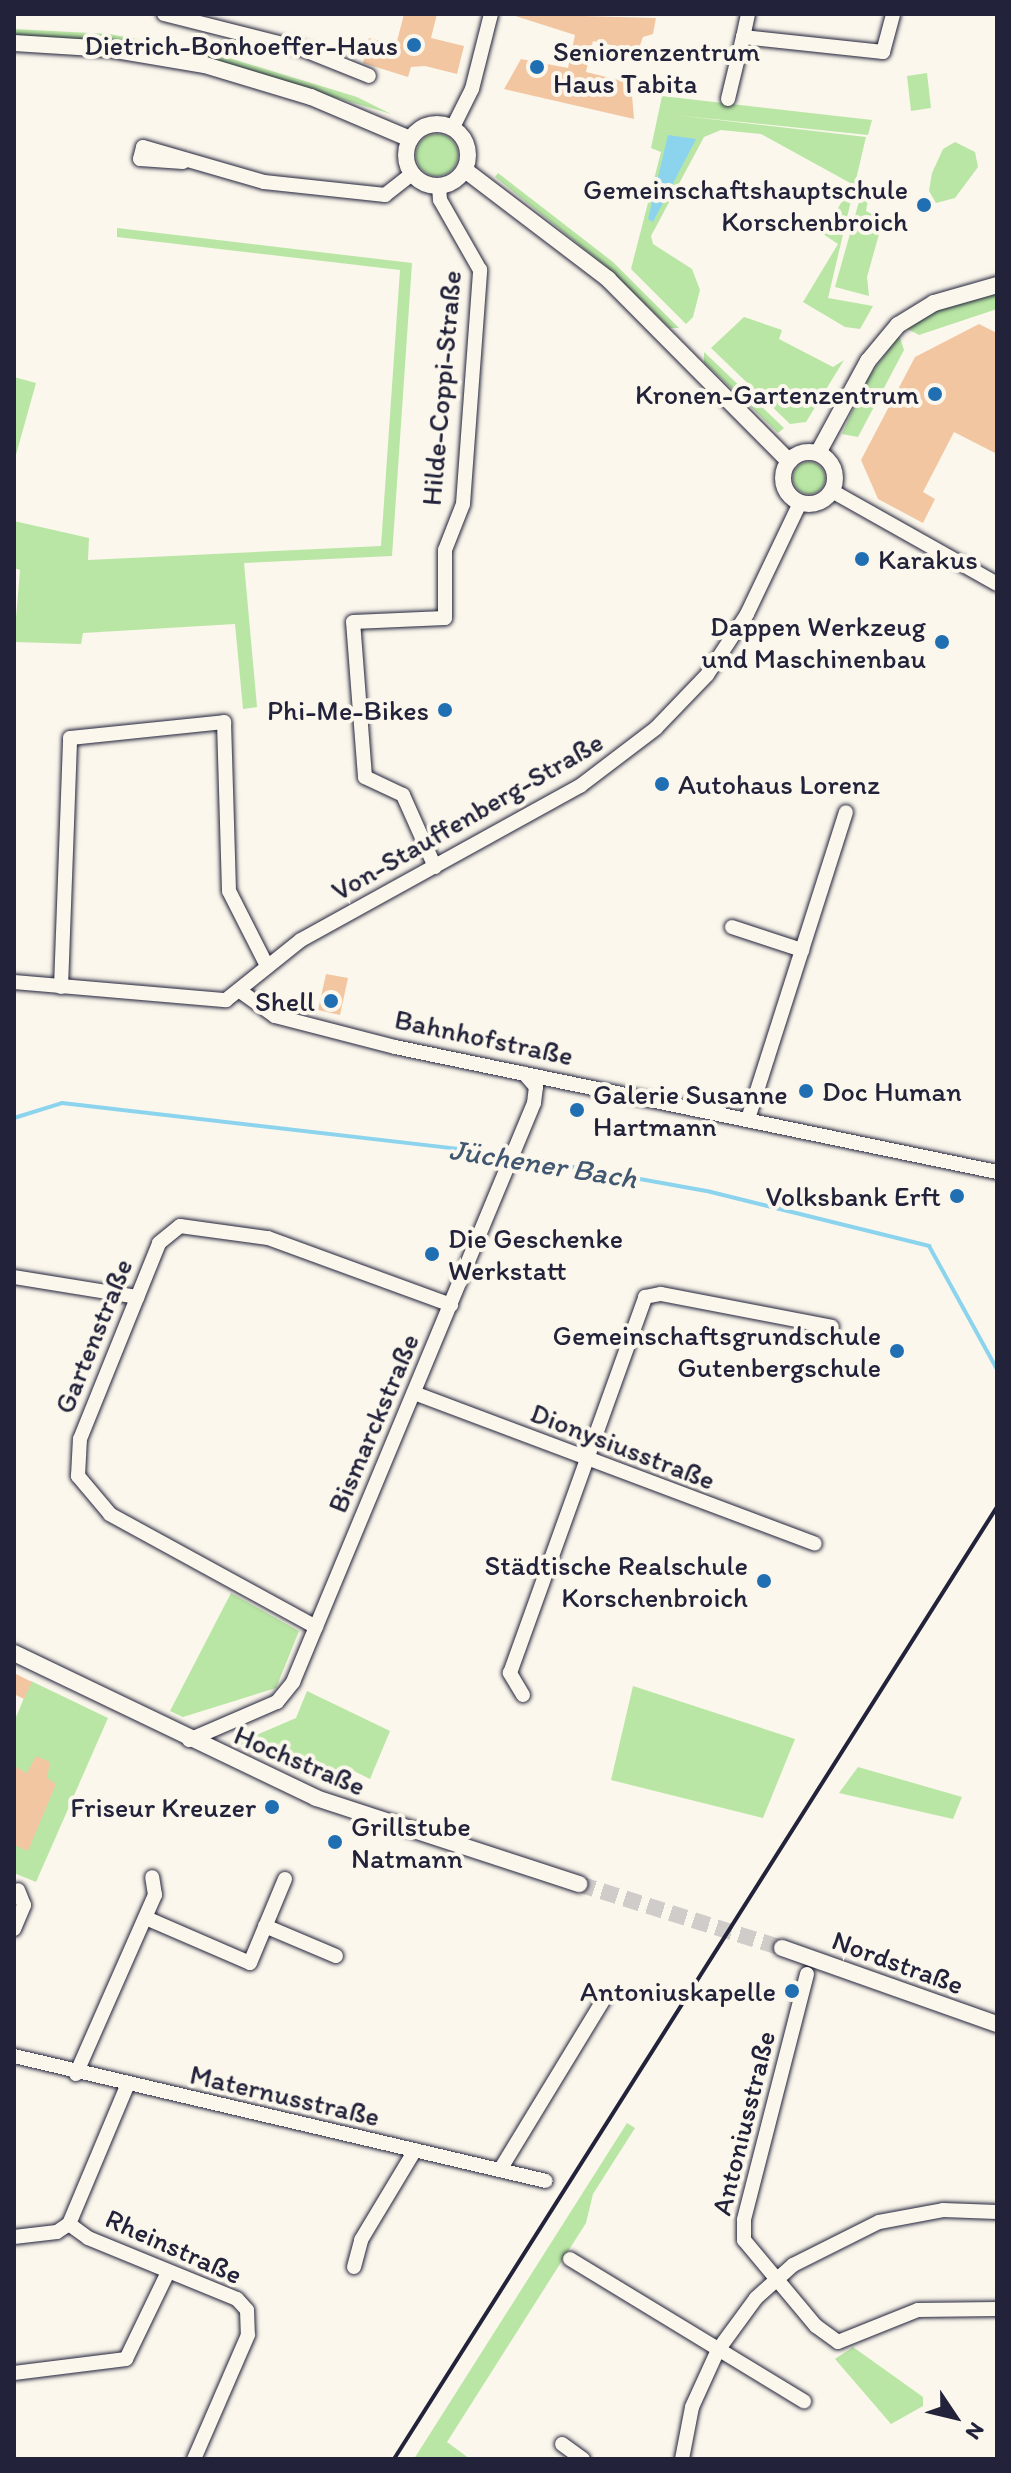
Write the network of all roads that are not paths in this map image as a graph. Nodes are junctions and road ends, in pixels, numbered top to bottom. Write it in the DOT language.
graph roads {
  1 [pos="164,14"];
  2 [pos="491,14"];
  3 [pos="748,14"];
  4 [pos="893,14"];
  5 [pos="743,37"];
  6 [pos="14,43"];
  7 [pos="369,76"];
  8 [pos="728,99"];
  9 [pos="453,127"];
  10 [pos="410,139"];
  11 [pos="183,162"];
  12 [pos="465,170"];
  13 [pos="412,174"];
  14 [pos="439,186"];
  15 [pos="997,285"];
  16 [pos="818,453"];
  17 [pos="789,461"];
  18 [pos="832,491"];
  19 [pos="800,503"];
  20 [pos="997,584"];
  21 [pos="846,812"];
  22 [pos="435,867"];
  23 [pos="732,927"];
  24 [pos="802,950"];
  25 [pos="266,964"];
  26 [pos="14,982"];
  27 [pos="61,987"];
  28 [pos="240,991"];
  29 [pos="524,1073"];
  30 [pos="748,1119"];
  31 [pos="997,1172"];
  32 [pos="14,1277"];
  33 [pos="137,1297"];
  34 [pos="451,1305"];
  35 [pos="832,1327"];
  36 [pos="414,1393"];
  37 [pos="585,1459"];
  38 [pos="815,1544"];
  39 [pos="316,1627"];
  40 [pos="14,1653"];
  41 [pos="523,1695"];
  42 [pos="189,1740"];
  43 [pos="152,1877"];
  44 [pos="285,1879"];
  45 [pos="579,1884"];
  46 [pos="18,1890"];
  47 [pos="146,1918"];
  48 [pos="265,1926"];
  49 [pos="14,1929"];
  50 [pos="782,1948"];
  51 [pos="336,1956"];
  52 [pos="807,1974"];
  53 [pos="604,1999"];
  54 [pos="997,2024"];
  55 [pos="14,2056"];
  56 [pos="76,2074"];
  57 [pos="127,2086"];
  58 [pos="415,2150"];
  59 [pos="500,2170"];
  60 [pos="546,2181"];
  61 [pos="997,2212"];
  62 [pos="69,2224"];
  63 [pos="14,2237"];
  64 [pos="570,2259"];
  65 [pos="354,2267"];
  66 [pos="168,2272"];
  67 [pos="776,2279"];
  68 [pos="997,2309"];
  69 [pos="718,2350"];
  70 [pos="14,2373"];
  71 [pos="804,2401"];
  72 [pos="562,2444"];
  73 [pos="194,2459"];
  74 [pos="583,2459"];
  75 [pos="682,2459"];
  1 -- 7 [label="street"];
  2 -- 9 [label="street"];
  3 -- 5 [label="street"];
  4 -- 5 [label="street"];
  5 -- 8 [label="street"];
  6 -- 10 [label="street"];
  9 -- 10 [label="street"];
  9 -- 12 [label="street"];
  10 -- 13 [label="street"];
  11 -- 13 [label="street"];
  12 -- 14 [label="street"];
  12 -- 17 [label="street"];
  13 -- 14 [label="street"];
  14 -- 22 [label="street, Hilde-Coppi-Straße"];
  15 -- 16 [label="street"];
  16 -- 17 [label="street"];
  16 -- 18 [label="street"];
  17 -- 19 [label="street"];
  18 -- 19 [label="street"];
  18 -- 20 [label="street"];
  19 -- 22 [label="street, Von-Stauffenberg-Straße"];
  21 -- 24 [label="street"];
  22 -- 25 [label="street, Von-Stauffenberg-Straße"];
  23 -- 24 [label="street"];
  24 -- 30 [label="street"];
  25 -- 27 [label="street"];
  25 -- 28 [label="street, Von-Stauffenberg-Straße"];
  26 -- 27 [label="street"];
  27 -- 28 [label="street"];
  28 -- 29 [label="street, Bahnhofstraße"];
  29 -- 30 [label="street, Bahnhofstraße"];
  29 -- 34 [label="street, Bismarckstraße"];
  30 -- 31 [label="street, Bahnhofstraße"];
  32 -- 33 [label="street"];
  33 -- 34 [label="street, Gartenstraße"];
  33 -- 39 [label="street, Gartenstraße"];
  34 -- 36 [label="street, Bismarckstraße"];
  35 -- 37 [label="street"];
  36 -- 37 [label="street, Dionysiusstraße"];
  36 -- 39 [label="street, Bismarckstraße"];
  37 -- 38 [label="street, Dionysiusstraße"];
  37 -- 41 [label="street"];
  39 -- 42 [label="street, Bismarckstraße"];
  40 -- 42 [label="street, Hochstraße"];
  42 -- 45 [label="street, Hochstraße"];
  43 -- 47 [label="street"];
  44 -- 48 [label="street"];
  46 -- 49 [label="street"];
  47 -- 48 [label="street"];
  47 -- 56 [label="street"];
  48 -- 51 [label="street"];
  50 -- 54 [label="street, Nordstraße"];
  52 -- 67 [label="street, Antoniusstraße"];
  53 -- 59 [label="street"];
  55 -- 56 [label="street, Maternusstraße"];
  56 -- 57 [label="street, Maternusstraße"];
  57 -- 58 [label="street, Maternusstraße"];
  57 -- 62 [label="street, Rheinstraße"];
  58 -- 59 [label="street, Maternusstraße"];
  58 -- 65 [label="street"];
  59 -- 60 [label="street, Maternusstraße"];
  61 -- 67 [label="street"];
  62 -- 63 [label="street, Rheinstraße"];
  62 -- 66 [label="street, Rheinstraße"];
  64 -- 69 [label="street"];
  66 -- 70 [label="street"];
  66 -- 73 [label="street, Rheinstraße"];
  67 -- 68 [label="street, Antoniusstraße"];
  67 -- 69 [label="street"];
  69 -- 71 [label="street"];
  69 -- 75 [label="street"];
  72 -- 74 [label="street"];
}
